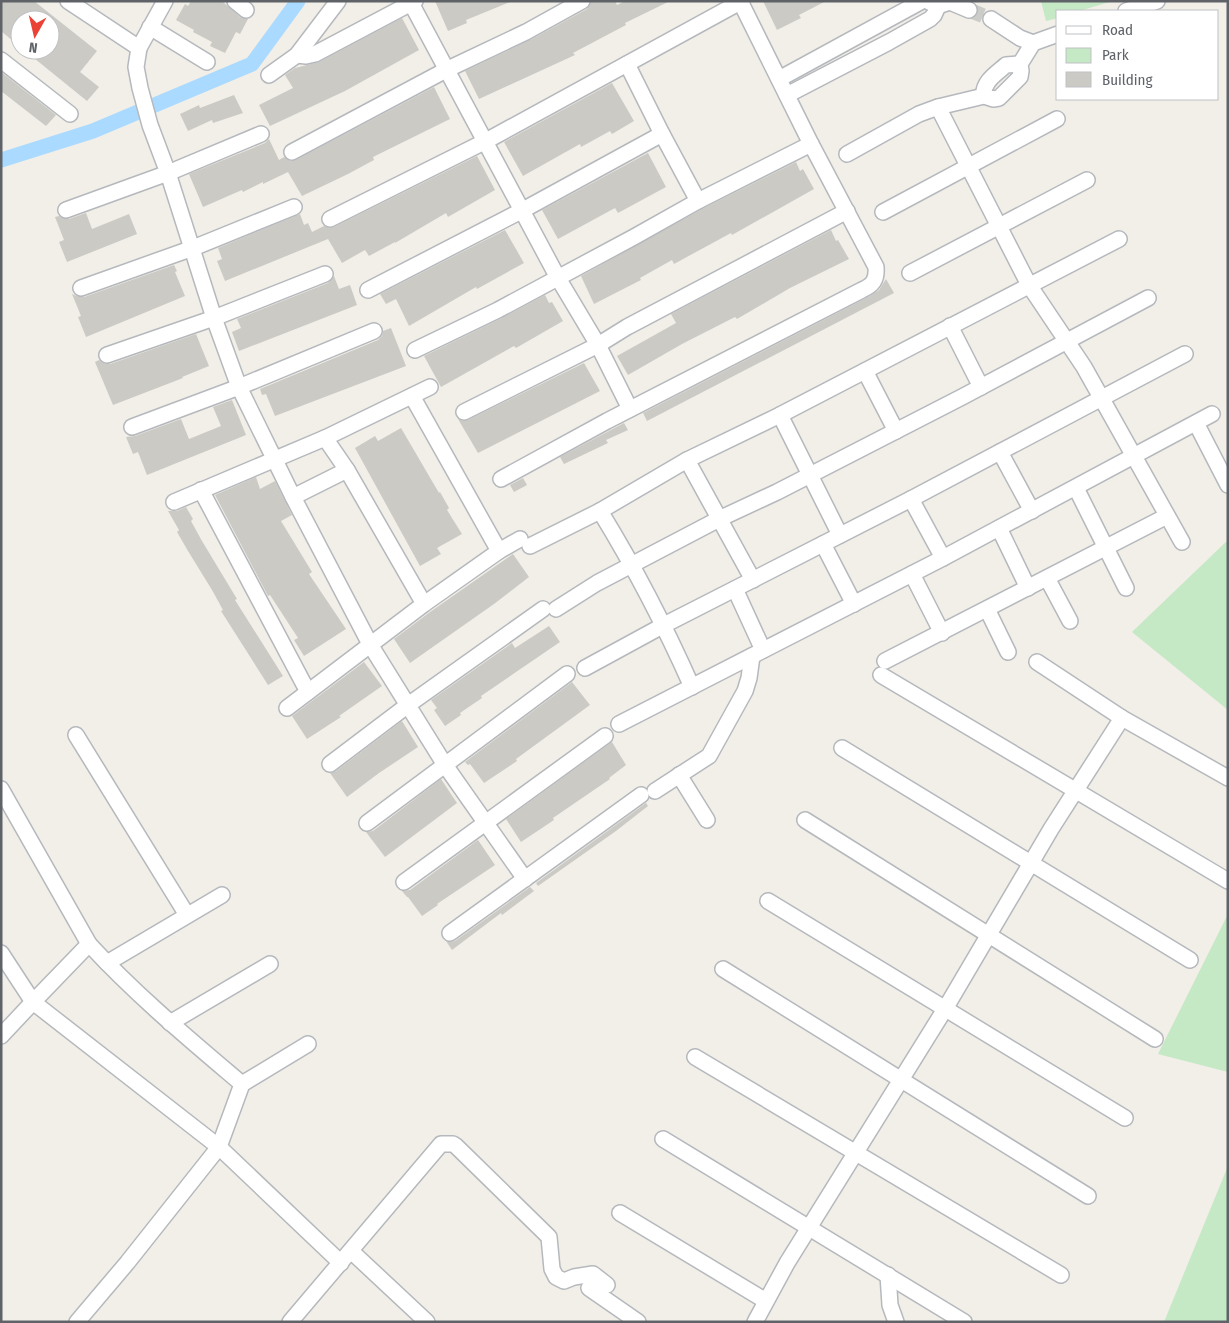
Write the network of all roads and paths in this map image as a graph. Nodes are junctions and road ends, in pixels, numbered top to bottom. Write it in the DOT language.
graph roads {
  1 [pos="68,1"];
  2 [pos="165,1"];
  3 [pos="338,1"];
  4 [pos="582,1"];
  5 [pos="741,1"];
  6 [pos="1157,1"];
  7 [pos="413,2"];
  8 [pos="937,3"];
  9 [pos="969,10"];
  10 [pos="1129,10"];
  11 [pos="991,19"];
  12 [pos="150,27"];
  13 [pos="1056,35"];
  14 [pos="1033,43"];
  15 [pos="139,48"];
  16 [pos="297,54"];
  17 [pos="1,60"];
  18 [pos="207,62"];
  19 [pos="628,64"];
  20 [pos="446,70"];
  21 [pos="269,75"];
  22 [pos="779,80"];
  23 [pos="787,95"];
  24 [pos="938,107"];
  25 [pos="70,114"];
  26 [pos="1057,119"];
  27 [pos="261,134"];
  28 [pos="662,134"];
  29 [pos="486,141"];
  30 [pos="811,144"];
  31 [pos="292,152"];
  32 [pos="847,154"];
  33 [pos="968,167"];
  34 [pos="168,173"];
  35 [pos="1087,180"];
  36 [pos="698,201"];
  37 [pos="294,207"];
  38 [pos="66,210"];
  39 [pos="523,210"];
  40 [pos="847,211"];
  41 [pos="883,212"];
  42 [pos="330,219"];
  43 [pos="999,226"];
  44 [pos="1119,239"];
  45 [pos="193,248"];
  46 [pos="910,273"];
  47 [pos="325,274"];
  48 [pos="558,278"];
  49 [pos="1029,285"];
  50 [pos="81,288"];
  51 [pos="368,290"];
  52 [pos="1148,298"];
  53 [pos="214,318"];
  54 [pos="950,326"];
  55 [pos="374,331"];
  56 [pos="1066,342"];
  57 [pos="598,345"];
  58 [pos="416,350"];
  59 [pos="1185,354"];
  60 [pos="107,355"];
  61 [pos="865,371"];
  62 [pos="239,387"];
  63 [pos="430,387"];
  64 [pos="981,387"];
  65 [pos="412,396"];
  66 [pos="1102,399"];
  67 [pos="630,409"];
  68 [pos="464,412"];
  69 [pos="1212,414"];
  70 [pos="780,415"];
  71 [pos="1196,422"];
  72 [pos="132,427"];
  73 [pos="896,431"];
  74 [pos="325,438"];
  75 [pos="1000,452"];
  76 [pos="1134,456"];
  77 [pos="274,459"];
  78 [pos="687,460"];
  79 [pos="347,470"];
  80 [pos="809,475"];
  81 [pos="501,479"];
  82 [pos="1228,485"];
  83 [pos="1076,488"];
  84 [pos="201,490"];
  85 [pos="293,497"];
  86 [pos="911,499"];
  87 [pos="174,502"];
  88 [pos="600,511"];
  89 [pos="1032,511"];
  90 [pos="1167,516"];
  91 [pos="719,519"];
  92 [pos="1000,528"];
  93 [pos="840,535"];
  94 [pos="1182,542"];
  95 [pos="823,544"];
  96 [pos="1106,548"];
  97 [pos="499,551"];
  98 [pos="943,558"];
  99 [pos="633,565"];
  100 [pos="912,574"];
  101 [pos="1047,578"];
  102 [pos="753,580"];
  103 [pos="1028,588"];
  104 [pos="1126,588"];
  105 [pos="735,589"];
  106 [pos="424,604"];
  107 [pos="854,604"];
  108 [pos="987,609"];
  109 [pos="1070,620"];
  110 [pos="664,625"];
  111 [pos="942,633"];
  112 [pos="370,646"];
  113 [pos="1008,652"];
  114 [pos="758,653"];
  115 [pos="1037,662"];
  116 [pos="585,668"];
  117 [pos="567,674"];
  118 [pos="692,686"];
  119 [pos="308,692"];
  120 [pos="408,705"];
  121 [pos="287,708"];
  122 [pos="1122,718"];
  123 [pos="619,724"];
  124 [pos="76,735"];
  125 [pos="605,736"];
  126 [pos="842,748"];
  127 [pos="330,764"];
  128 [pos="445,764"];
  129 [pos="679,775"];
  130 [pos="1228,778"];
  131 [pos="1,789"];
  132 [pos="1076,790"];
  133 [pos="707,820"];
  134 [pos="804,820"];
  135 [pos="368,823"];
  136 [pos="486,823"];
  137 [pos="1031,864"];
  138 [pos="525,878"];
  139 [pos="1228,880"];
  140 [pos="404,882"];
  141 [pos="222,895"];
  142 [pos="768,901"];
  143 [pos="187,916"];
  144 [pos="450,933"];
  145 [pos="989,935"];
  146 [pos="89,944"];
  147 [pos="1,952"];
  148 [pos="1190,960"];
  149 [pos="107,963"];
  150 [pos="270,964"];
  151 [pos="724,968"];
  152 [pos="33,1002"];
  153 [pos="945,1009"];
  154 [pos="170,1023"];
  155 [pos="1,1036"];
  156 [pos="1155,1039"];
  157 [pos="308,1044"];
  158 [pos="695,1057"];
  159 [pos="902,1080"];
  160 [pos="242,1084"];
  161 [pos="1125,1118"];
  162 [pos="663,1139"];
  163 [pos="219,1147"];
  164 [pos="856,1153"];
  165 [pos="1088,1196"];
  166 [pos="620,1213"];
  167 [pos="809,1228"];
  168 [pos="351,1251"];
  169 [pos="341,1263"];
  170 [pos="888,1275"];
  171 [pos="1061,1275"];
  172 [pos="607,1285"];
  173 [pos="589,1288"];
  174 [pos="766,1301"];
  175 [pos="77,1322"];
  176 [pos="290,1322"];
  177 [pos="427,1322"];
  178 [pos="638,1322"];
  179 [pos="755,1322"];
  180 [pos="896,1322"];
  181 [pos="964,1322"];
  1 -- 15 [label="street"];
  2 -- 12 [label="street"];
  3 -- 16 [label="street"];
  4 -- 20 [label="street"];
  5 -- 19 [label="street"];
  5 -- 22 [label="street"];
  6 -- 10 [label="street"];
  7 -- 16 [label="street"];
  7 -- 20 [label="street"];
  8 -- 9 [label="street"];
  8 -- 22 [label="street"];
  8 -- 23 [label="street"];
  11 -- 14 [label="street"];
  12 -- 15 [label="street"];
  12 -- 18 [label="street"];
  13 -- 14 [label="street"];
  14 -- 24 [label="street"];
  15 -- 34 [label="street"];
  16 -- 21 [label="street"];
  17 -- 25 [label="street"];
  19 -- 28 [label="street"];
  19 -- 29 [label="street"];
  20 -- 29 [label="street"];
  20 -- 31 [label="street"];
  22 -- 23 [label="street"];
  23 -- 30 [label="street"];
  24 -- 32 [label="street"];
  24 -- 33 [label="street"];
  26 -- 33 [label="street"];
  27 -- 34 [label="street"];
  28 -- 36 [label="street"];
  28 -- 39 [label="street"];
  29 -- 39 [label="street"];
  29 -- 42 [label="street"];
  30 -- 36 [label="street"];
  30 -- 40 [label="street"];
  33 -- 41 [label="street"];
  33 -- 43 [label="street"];
  34 -- 38 [label="street"];
  34 -- 45 [label="street"];
  35 -- 43 [label="street"];
  36 -- 48 [label="street"];
  37 -- 45 [label="street"];
  39 -- 48 [label="street"];
  39 -- 51 [label="street"];
  40 -- 57 [label="street"];
  40 -- 67 [label="street"];
  43 -- 46 [label="street"];
  43 -- 49 [label="street"];
  44 -- 49 [label="street"];
  45 -- 50 [label="street"];
  45 -- 53 [label="street"];
  47 -- 53 [label="street"];
  48 -- 57 [label="street"];
  48 -- 58 [label="street"];
  49 -- 54 [label="street"];
  49 -- 56 [label="street"];
  52 -- 56 [label="street"];
  53 -- 60 [label="street"];
  53 -- 62 [label="street"];
  54 -- 61 [label="street"];
  54 -- 64 [label="street"];
  55 -- 62 [label="street"];
  56 -- 64 [label="street"];
  56 -- 66 [label="street"];
  57 -- 67 [label="street"];
  57 -- 68 [label="street"];
  59 -- 66 [label="street"];
  61 -- 70 [label="street"];
  61 -- 73 [label="street"];
  62 -- 72 [label="street"];
  62 -- 77 [label="street"];
  63 -- 65 [label="street"];
  64 -- 73 [label="street"];
  65 -- 74 [label="street"];
  65 -- 97 [label="street"];
  66 -- 75 [label="street"];
  66 -- 76 [label="street"];
  67 -- 81 [label="street"];
  69 -- 71 [label="street"];
  70 -- 78 [label="street"];
  70 -- 80 [label="street"];
  71 -- 76 [label="street"];
  71 -- 82 [label="street"];
  73 -- 80 [label="street"];
  74 -- 77 [label="street"];
  74 -- 79 [label="street"];
  75 -- 86 [label="street"];
  75 -- 89 [label="street"];
  76 -- 83 [label="street"];
  76 -- 90 [label="street"];
  77 -- 84 [label="street"];
  77 -- 85 [label="street"];
  78 -- 88 [label="street"];
  78 -- 91 [label="street"];
  79 -- 85 [label="street"];
  79 -- 106 [label="street"];
  80 -- 91 [label="street"];
  80 -- 93 [label="street"];
  83 -- 89 [label="street"];
  83 -- 96 [label="street"];
  84 -- 87 [label="street"];
  84 -- 119 [label="street"];
  85 -- 112 [label="street"];
  86 -- 93 [label="street"];
  86 -- 98 [label="street"];
  88 -- 97 [label="street"];
  88 -- 99 [label="street"];
  89 -- 92 [label="street"];
  90 -- 94 [label="street"];
  90 -- 96 [label="street"];
  91 -- 99 [label="street"];
  91 -- 102 [label="street"];
  92 -- 98 [label="street"];
  92 -- 103 [label="street"];
  93 -- 95 [label="street"];
  95 -- 102 [label="street"];
  95 -- 107 [label="street"];
  96 -- 101 [label="street"];
  96 -- 104 [label="street"];
  97 -- 106 [label="street"];
  98 -- 100 [label="street"];
  99 -- 110 [label="street"];
  99 -- 120 [label="street"];
  100 -- 107 [label="street"];
  100 -- 111 [label="street"];
  101 -- 103 [label="street"];
  101 -- 109 [label="street"];
  102 -- 105 [label="street"];
  103 -- 108 [label="street"];
  105 -- 110 [label="street"];
  105 -- 114 [label="street"];
  106 -- 112 [label="street"];
  107 -- 114 [label="street"];
  108 -- 111 [label="street"];
  108 -- 113 [label="street"];
  110 -- 116 [label="street"];
  110 -- 118 [label="street"];
  111 -- 132 [label="street"];
  112 -- 119 [label="street"];
  112 -- 120 [label="street"];
  114 -- 118 [label="street"];
  114 -- 129 [label="street"];
  115 -- 122 [label="street"];
  117 -- 128 [label="street"];
  118 -- 123 [label="street"];
  119 -- 121 [label="street"];
  120 -- 127 [label="street"];
  120 -- 128 [label="street"];
  122 -- 130 [label="street"];
  122 -- 132 [label="street"];
  124 -- 143 [label="street"];
  125 -- 136 [label="street"];
  126 -- 137 [label="street"];
  128 -- 135 [label="street"];
  128 -- 136 [label="street"];
  129 -- 133 [label="street"];
  129 -- 138 [label="street"];
  131 -- 146 [label="street"];
  132 -- 137 [label="street"];
  132 -- 139 [label="street"];
  134 -- 145 [label="street"];
  136 -- 138 [label="street"];
  136 -- 140 [label="street"];
  137 -- 145 [label="street"];
  137 -- 148 [label="street"];
  138 -- 144 [label="street"];
  141 -- 143 [label="street"];
  142 -- 153 [label="street"];
  143 -- 149 [label="street"];
  145 -- 153 [label="street"];
  145 -- 156 [label="street"];
  146 -- 149 [label="street"];
  146 -- 152 [label="street"];
  147 -- 152 [label="street"];
  149 -- 154 [label="street"];
  150 -- 154 [label="street"];
  151 -- 159 [label="street"];
  152 -- 155 [label="street"];
  152 -- 163 [label="street"];
  153 -- 159 [label="street"];
  153 -- 161 [label="street"];
  154 -- 160 [label="street"];
  157 -- 160 [label="street"];
  158 -- 164 [label="street"];
  159 -- 164 [label="street"];
  159 -- 165 [label="street"];
  160 -- 163 [label="street"];
  162 -- 167 [label="street"];
  163 -- 169 [label="street"];
  163 -- 175 [label="street"];
  164 -- 167 [label="street"];
  164 -- 171 [label="street"];
  166 -- 174 [label="street"];
  167 -- 170 [label="street"];
  167 -- 174 [label="street"];
  168 -- 169 [label="street"];
  168 -- 172 [label="street"];
  168 -- 177 [label="street"];
  169 -- 176 [label="street"];
  170 -- 180 [label="street"];
  170 -- 181 [label="street"];
  173 -- 178 [label="street"];
  174 -- 179 [label="street"];
}
